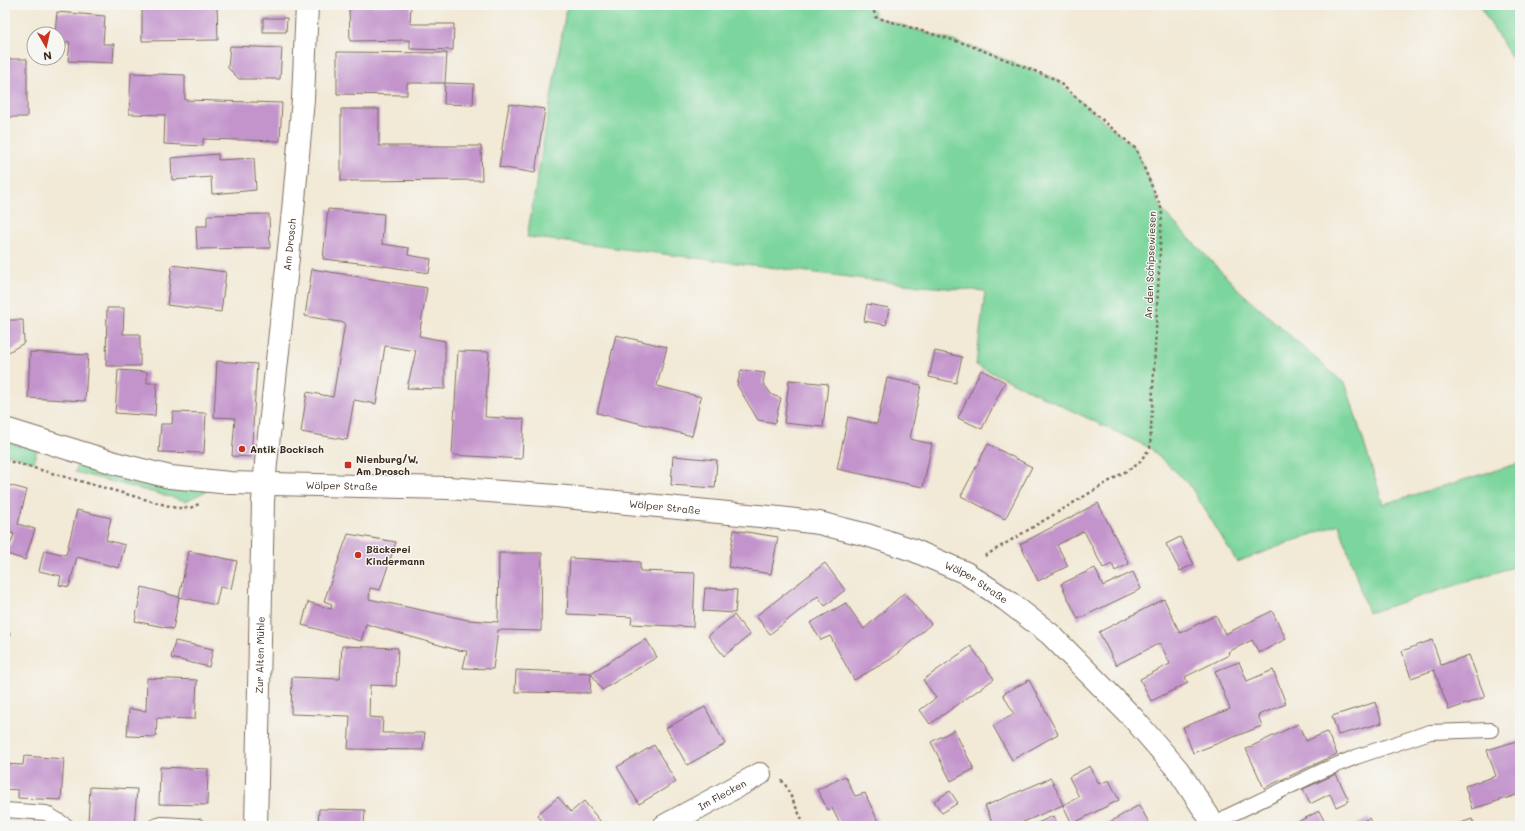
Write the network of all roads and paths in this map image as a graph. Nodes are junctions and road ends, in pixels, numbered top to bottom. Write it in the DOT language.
graph roads {
  1 [pos="307,5"];
  2 [pos="873,5"];
  3 [pos="5,429"];
  4 [pos="5,460"];
  5 [pos="264,484"];
  6 [pos="205,502"];
  7 [pos="966,573"];
  8 [pos="1491,730"];
  9 [pos="760,774"];
  10 [pos="5,810"];
  11 [pos="1215,825"];
  12 [pos="67,826"];
  13 [pos="155,826"];
  14 [pos="198,826"];
  15 [pos="256,826"];
  16 [pos="664,826"];
  17 [pos="805,826"];
  1 -- 5 [label="street, Am Drosch"];
  2 -- 7 [label="path, An den Schipsewiesen"];
  3 -- 5 [label="street, Wölper Straße"];
  4 -- 6 [label="path"];
  5 -- 7 [label="street, Wölper Straße"];
  5 -- 15 [label="street, Zur Alten Mühle"];
  7 -- 11 [label="street, Wölper Straße"];
  8 -- 11 [label="lane"];
  9 -- 16 [label="street, Im Flecken"];
  9 -- 17 [label="path"];
  10 -- 12 [label="lane"];
  13 -- 14 [label="lane"];
}
